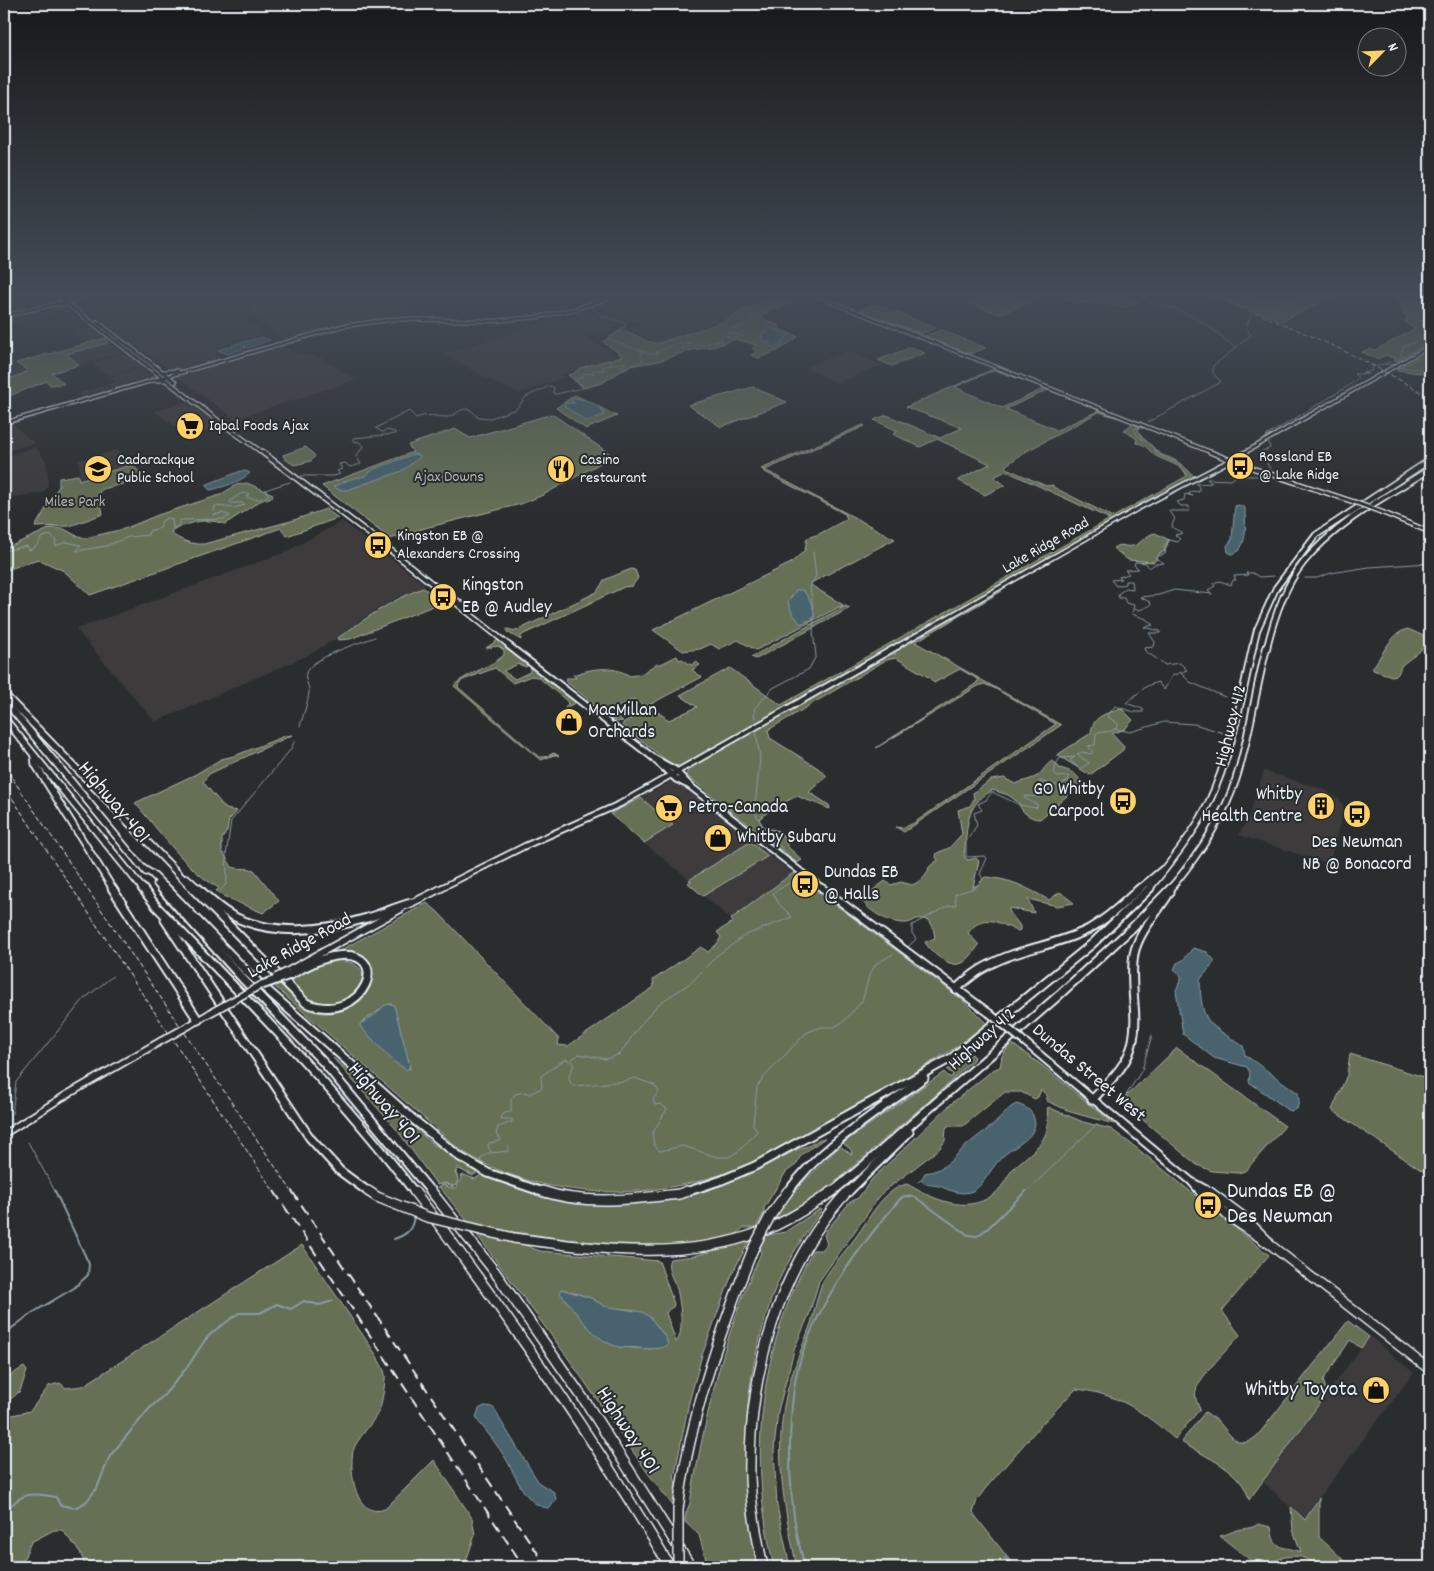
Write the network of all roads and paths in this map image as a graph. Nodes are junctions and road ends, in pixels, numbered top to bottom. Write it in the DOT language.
graph roads {
  1 [pos="157,370"];
  2 [pos="185,370"];
  3 [pos="1005,370"];
  4 [pos="1388,370"];
  5 [pos="157,372"];
  6 [pos="179,372"];
  7 [pos="164,376"];
  8 [pos="153,379"];
  9 [pos="172,380"];
  10 [pos="4,422"];
  11 [pos="230,427"];
  12 [pos="1232,460"];
  13 [pos="1430,460"];
  14 [pos="1430,469"];
  15 [pos="1430,532"];
  16 [pos="4,694"];
  17 [pos="4,700"];
  18 [pos="4,718"];
  19 [pos="34,756"];
  20 [pos="674,774"];
  21 [pos="163,858"];
  22 [pos="1169,865"];
  23 [pos="144,869"];
  24 [pos="1174,885"];
  25 [pos="411,903"];
  26 [pos="157,907"];
  27 [pos="288,973"];
  28 [pos="262,985"];
  29 [pos="956,989"];
  30 [pos="198,1020"];
  31 [pos="944,1063"];
  32 [pos="945,1096"];
  33 [pos="1092,1100"];
  34 [pos="4,1134"];
  35 [pos="1430,1370"];
  36 [pos="670,1567"];
  37 [pos="678,1567"];
  38 [pos="691,1567"];
  39 [pos="763,1567"];
  1 -- 7 [label="main road"];
  2 -- 6 [label="main road"];
  3 -- 12 [label="main road"];
  4 -- 12 [label="main road, Lake Ridge Road"];
  5 -- 7 [label="main road"];
  5 -- 8 [label="main road"];
  6 -- 7 [label="main road"];
  6 -- 7 [label="main road"];
  6 -- 9 [label="main road"];
  7 -- 8 [label="main road"];
  7 -- 8 [label="main road"];
  7 -- 9 [label="main road"];
  7 -- 11 [label="main road"];
  8 -- 10 [label="main road"];
  9 -- 11 [label="main road"];
  11 -- 20 [label="main road, Dundas Street West"];
  12 -- 15 [label="main road, bridge"];
  12 -- 20 [label="main road, Lake Ridge Road"];
  13 -- 22 [label="highway, Highway 412"];
  14 -- 24 [label="highway, Highway 412"];
  16 -- 21 [label="highway"];
  17 -- 23 [label="highway, Highway 401"];
  18 -- 19 [label="highway, Highway 401"];
  19 -- 26 [label="highway, Highway 401"];
  19 -- 30 [label="highway"];
  20 -- 25 [label="main road, Lake Ridge Road"];
  20 -- 29 [label="main road, Dundas Street West"];
  21 -- 25 [label="highway"];
  21 -- 27 [label="highway"];
  22 -- 29 [label="highway"];
  22 -- 31 [label="highway, Highway 412"];
  23 -- 31 [label="highway"];
  23 -- 38 [label="highway, Highway 401"];
  24 -- 32 [label="highway, Highway 412"];
  24 -- 33 [label="highway"];
  25 -- 27 [label="main road, Lake Ridge Road"];
  26 -- 32 [label="highway, bridge"];
  26 -- 36 [label="highway, Highway 401"];
  27 -- 28 [label="highway, bridge"];
  28 -- 30 [label="main road, Lake Ridge Road, bridge"];
  29 -- 33 [label="main road, Dundas Street West, bridge"];
  30 -- 34 [label="main road, Lake Ridge Road, bridge"];
  31 -- 37 [label="highway, bridge"];
  32 -- 39 [label="highway"];
  33 -- 35 [label="main road, Dundas Street West"];
}
